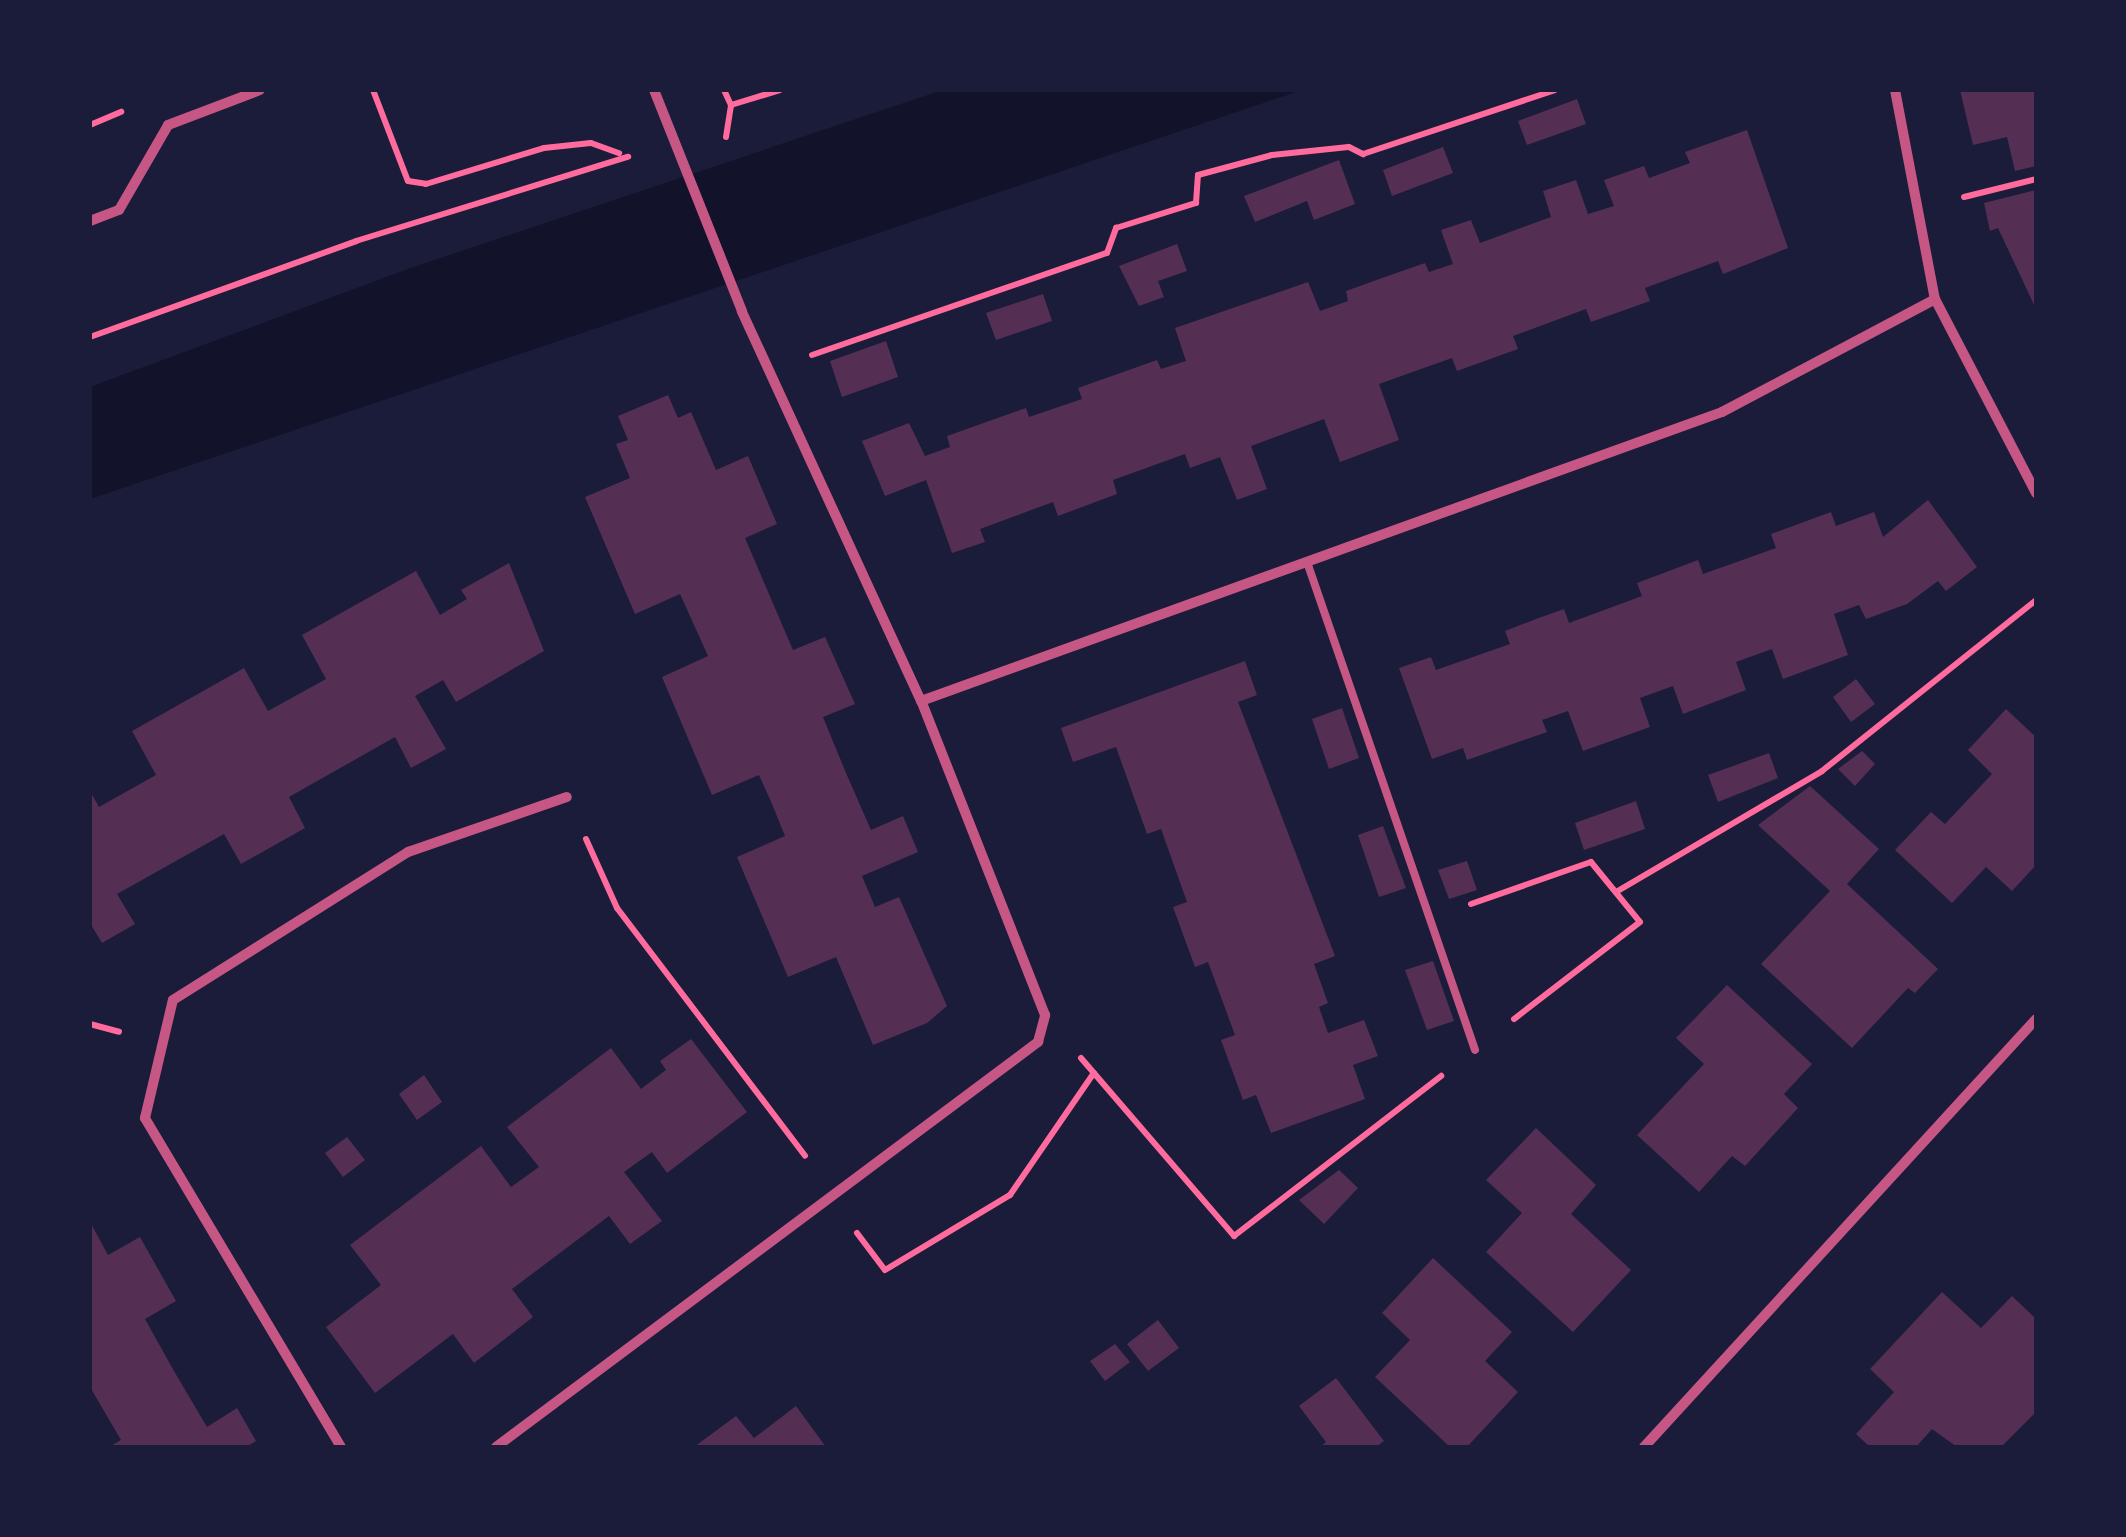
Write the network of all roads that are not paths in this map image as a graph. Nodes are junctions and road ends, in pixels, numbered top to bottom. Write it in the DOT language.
graph roads {
  1 [pos="260,90"];
  2 [pos="654,90"];
  3 [pos="1895,90"];
  4 [pos="90,221"];
  5 [pos="1935,298"];
  6 [pos="2036,494"];
  7 [pos="1307,562"];
  8 [pos="921,701"];
  9 [pos="567,797"];
  10 [pos="2036,1019"];
  11 [pos="1476,1050"];
  12 [pos="341,1447"];
  13 [pos="496,1447"];
  14 [pos="1644,1447"];
  1 -- 4 [label="street"];
  2 -- 8 [label="street"];
  3 -- 5 [label="street"];
  5 -- 6 [label="street"];
  5 -- 7 [label="street"];
  7 -- 8 [label="street"];
  7 -- 11 [label="lane"];
  8 -- 13 [label="street"];
  9 -- 12 [label="street"];
  10 -- 14 [label="street"];
}
